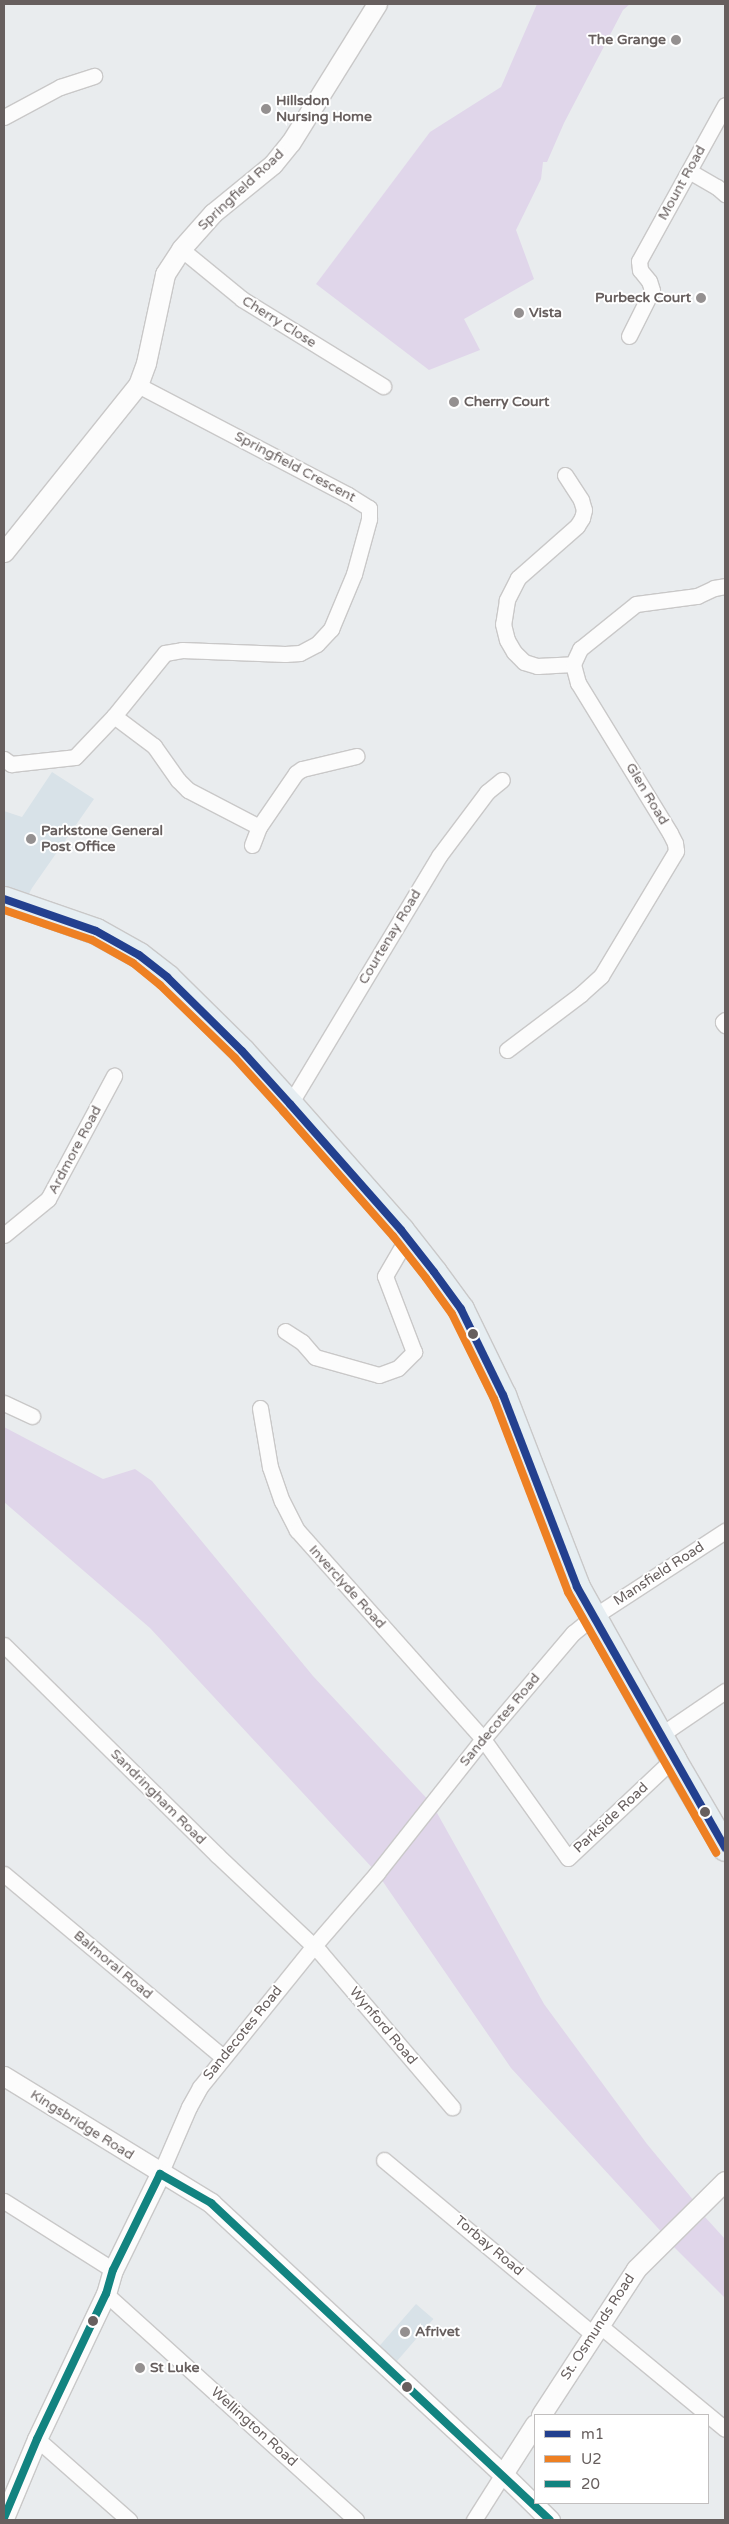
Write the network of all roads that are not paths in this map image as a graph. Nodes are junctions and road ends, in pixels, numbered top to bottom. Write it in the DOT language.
graph roads {
  1 [pos="377,4"];
  2 [pos="94,76"];
  3 [pos="725,106"];
  4 [pos="4,117"];
  5 [pos="689,172"];
  6 [pos="725,194"];
  7 [pos="181,249"];
  8 [pos="629,336"];
  9 [pos="138,385"];
  10 [pos="383,386"];
  11 [pos="565,474"];
  12 [pos="4,552"];
  13 [pos="725,586"];
  14 [pos="573,664"];
  15 [pos="114,716"];
  16 [pos="356,756"];
  17 [pos="4,760"];
  18 [pos="502,780"];
  19 [pos="259,827"];
  20 [pos="252,845"];
  21 [pos="4,899"];
  22 [pos="725,1020"];
  23 [pos="725,1025"];
  24 [pos="506,1050"];
  25 [pos="114,1076"];
  26 [pos="290,1104"];
  27 [pos="4,1236"];
  28 [pos="407,1238"];
  29 [pos="285,1331"];
  30 [pos="4,1403"];
  31 [pos="260,1408"];
  32 [pos="32,1416"];
  33 [pos="725,1531"];
  34 [pos="593,1617"];
  35 [pos="4,1645"];
  36 [pos="725,1691"];
  37 [pos="659,1736"];
  38 [pos="483,1739"];
  39 [pos="673,1759"];
  40 [pos="725,1848"];
  41 [pos="4,1874"];
  42 [pos="313,1947"];
  43 [pos="223,2057"];
  44 [pos="4,2076"];
  45 [pos="452,2107"];
  46 [pos="384,2160"];
  47 [pos="160,2174"];
  48 [pos="721,2186"];
  49 [pos="4,2201"];
  50 [pos="113,2270"];
  51 [pos="106,2294"];
  52 [pos="596,2329"];
  53 [pos="542,2414"];
  54 [pos="707,2414"];
  55 [pos="709,2416"];
  56 [pos="534,2426"];
  57 [pos="725,2428"];
  58 [pos="37,2440"];
  59 [pos="503,2474"];
  60 [pos="7,2497"];
  61 [pos="4,2518"];
  62 [pos="129,2520"];
  63 [pos="356,2520"];
  64 [pos="474,2520"];
  65 [pos="550,2520"];
  1 -- 7 [label="street, Springfield Road"];
  2 -- 4 [label="street"];
  3 -- 5 [label="street, Mount Road"];
  5 -- 6 [label="street"];
  5 -- 8 [label="street, Mount Road"];
  7 -- 9 [label="street, Springfield Road"];
  7 -- 10 [label="street, Cherry Close"];
  9 -- 12 [label="street, Springfield Road"];
  9 -- 15 [label="street, Springfield Crescent"];
  11 -- 14 [label="street"];
  13 -- 14 [label="street"];
  14 -- 24 [label="street, Glen Road"];
  15 -- 17 [label="street, Springfield Crescent"];
  15 -- 19 [label="street"];
  16 -- 19 [label="street"];
  18 -- 26 [label="street, Courtenay Road"];
  19 -- 20 [label="street"];
  21 -- 26 [label="highway"];
  22 -- 23 [label="street"];
  25 -- 27 [label="street, Ardmore Road"];
  26 -- 28 [label="highway"];
  28 -- 29 [label="street"];
  28 -- 34 [label="highway"];
  30 -- 32 [label="street"];
  31 -- 38 [label="street, Inverclyde Road"];
  33 -- 34 [label="street, Mansfield Road"];
  34 -- 37 [label="highway"];
  34 -- 38 [label="street, Sandecotes Road"];
  35 -- 42 [label="street, Sandringham Road"];
  36 -- 37 [label="street"];
  37 -- 39 [label="highway"];
  38 -- 39 [label="street, Parkside Road"];
  38 -- 42 [label="street, Sandecotes Road"];
  39 -- 40 [label="highway"];
  41 -- 43 [label="street, Balmoral Road"];
  42 -- 43 [label="street, Sandecotes Road"];
  42 -- 45 [label="street, Wynford Road"];
  43 -- 47 [label="street, Sandecotes Road"];
  44 -- 47 [label="street, Kingsbridge Road"];
  46 -- 52 [label="street, Torbay Road"];
  47 -- 50 [label="street, Sandecotes Road"];
  47 -- 59 [label="street, Kingsbridge Road"];
  48 -- 52 [label="street, St. Osmunds Road"];
  49 -- 50 [label="street"];
  50 -- 51 [label="street, Sandecotes Road"];
  51 -- 58 [label="street, Sandecotes Road"];
  51 -- 63 [label="street, Wellington Road"];
  52 -- 53 [label="street, St. Osmunds Road"];
  52 -- 54 [label="street, Torbay Road"];
  55 -- 57 [label="street, Torbay Road"];
  56 -- 59 [label="street"];
  58 -- 60 [label="street, Sandecotes Road"];
  58 -- 62 [label="street"];
  59 -- 64 [label="street"];
  59 -- 65 [label="street, Kingsbridge Road"];
  60 -- 61 [label="street, Sandecotes Road"];
}
